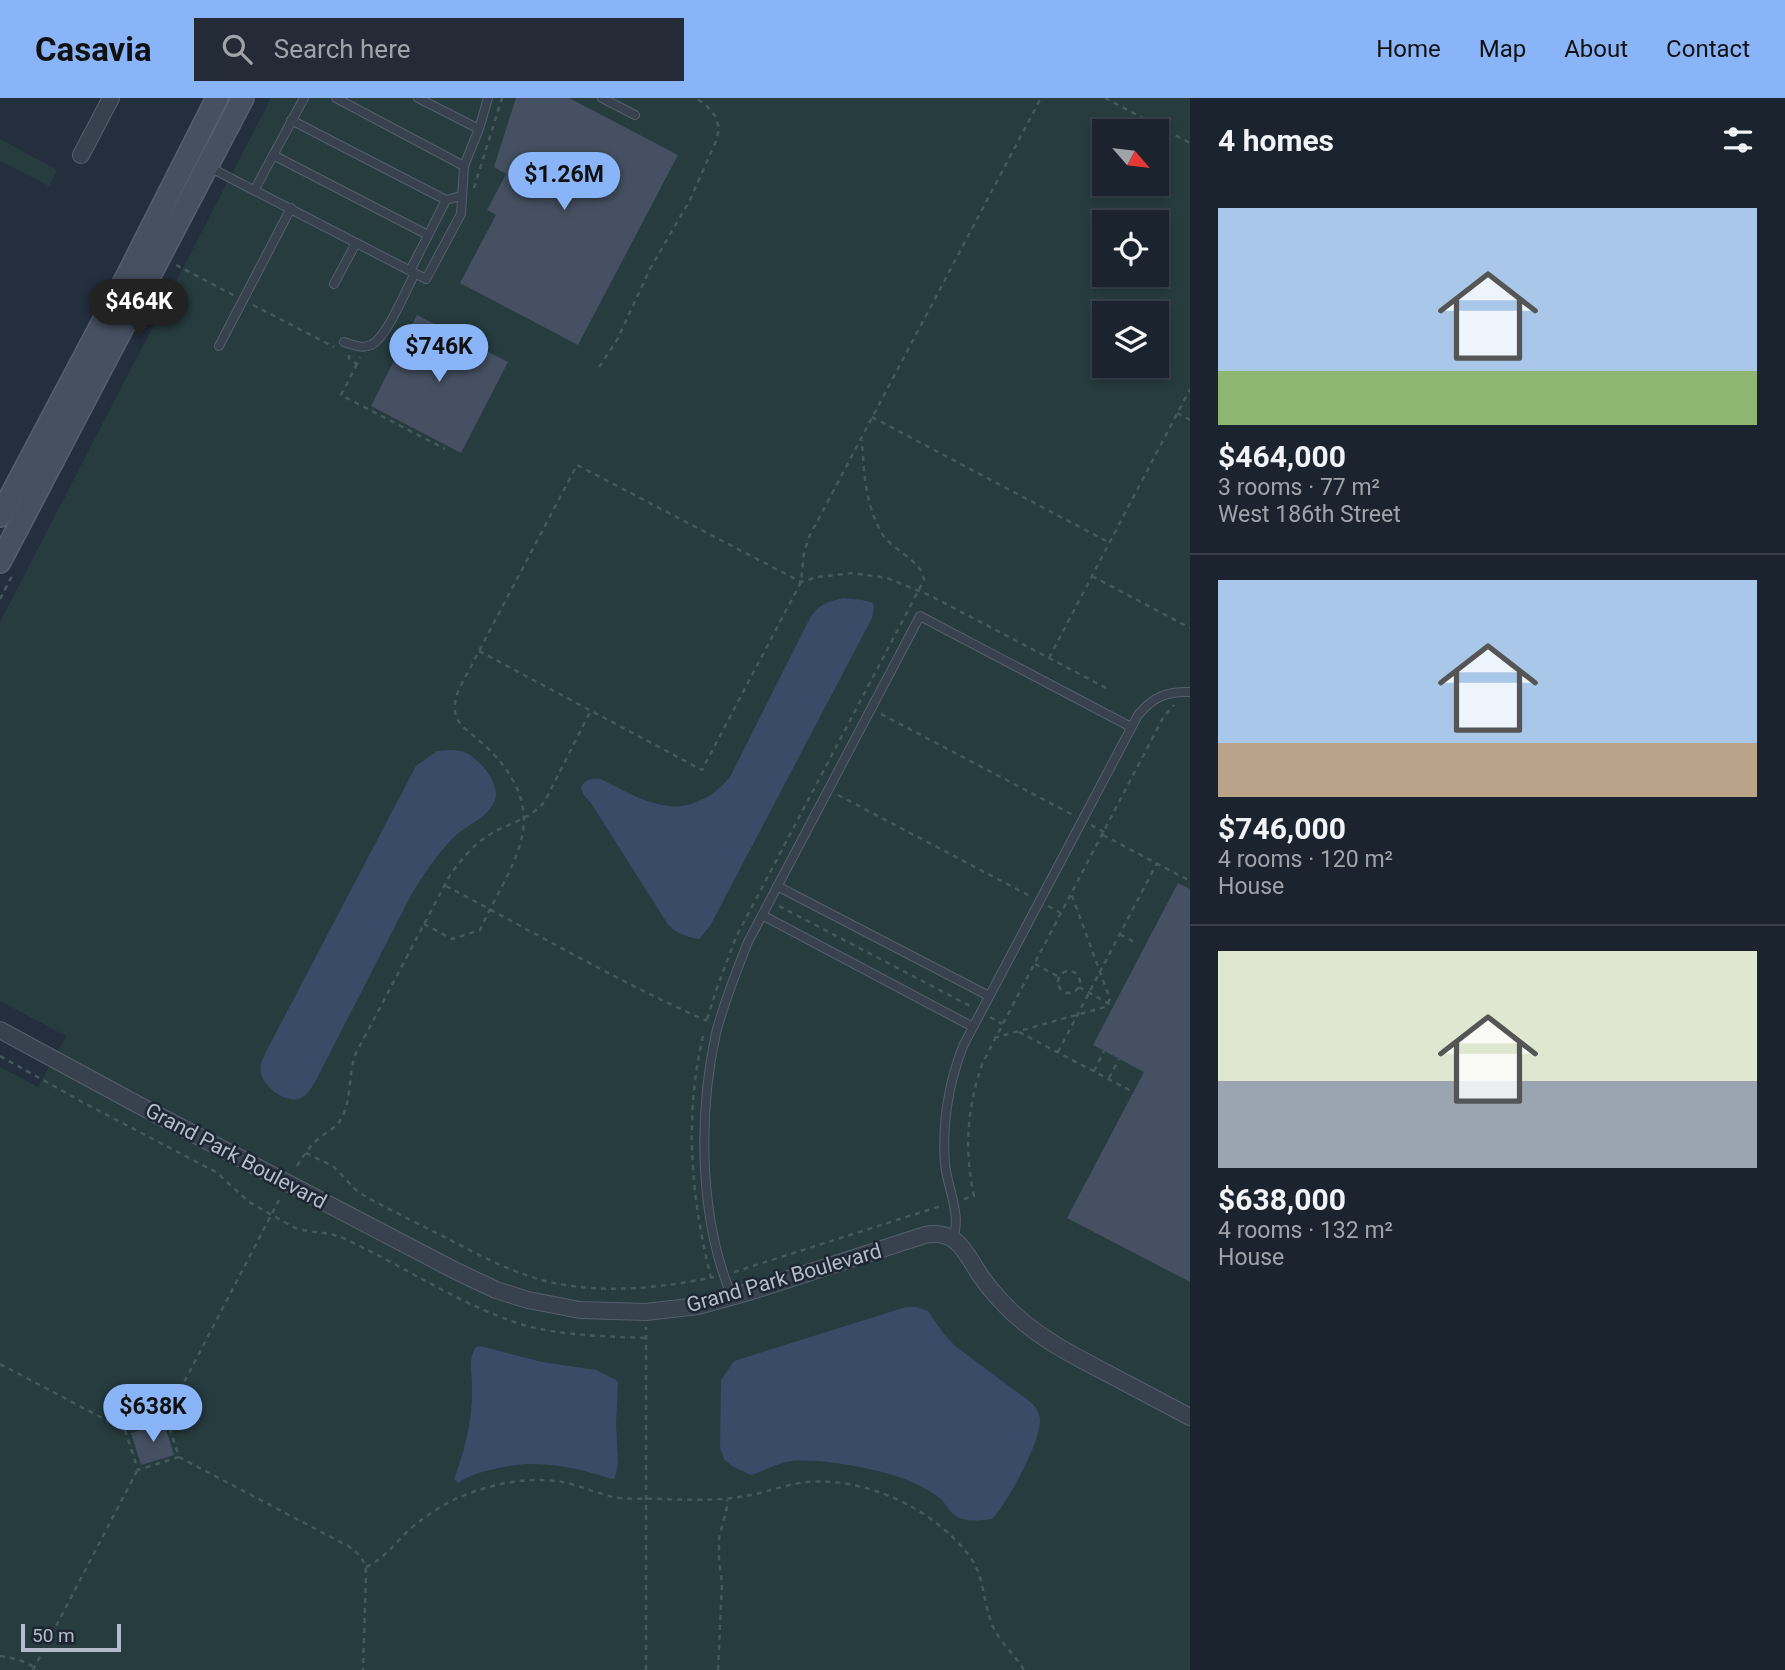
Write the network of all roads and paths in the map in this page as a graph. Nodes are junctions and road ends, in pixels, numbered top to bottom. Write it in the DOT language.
graph roads {
  1 [pos="111,98"];
  2 [pos="216,98"];
  3 [pos="243,98"];
  4 [pos="303,98"];
  5 [pos="336,98"];
  6 [pos="418,98"];
  7 [pos="488,98"];
  8 [pos="502,98"];
  9 [pos="602,98"];
  10 [pos="695,98"];
  11 [pos="1041,98"];
  12 [pos="1105,98"];
  13 [pos="635,115"];
  14 [pos="291,120"];
  15 [pos="479,129"];
  16 [pos="1190,143"];
  17 [pos="81,155"];
  18 [pos="273,155"];
  19 [pos="208,166"];
  20 [pos="464,166"];
  21 [pos="255,189"];
  22 [pos="474,196"];
  23 [pos="461,197"];
  24 [pos="446,200"];
  25 [pos="291,208"];
  26 [pos="428,235"];
  27 [pos="356,243"];
  28 [pos="176,265"];
  29 [pos="412,272"];
  30 [pos="334,284"];
  31 [pos="243,300"];
  32 [pos="344,342"];
  33 [pos="219,346"];
  34 [pos="349,355"];
  35 [pos="357,364"];
  36 [pos="599,367"];
  37 [pos="1190,390"];
  38 [pos="1177,413"];
  39 [pos="872,417"];
  40 [pos="1190,420"];
  41 [pos="445,449"];
  42 [pos="0,516"];
  43 [pos="1110,543"];
  44 [pos="0,562"];
  45 [pos="1092,576"];
  46 [pos="801,582"];
  47 [pos="1190,628"];
  48 [pos="479,651"];
  49 [pos="1049,658"];
  50 [pos="1110,690"];
  51 [pos="1190,692"];
  52 [pos="871,709"];
  53 [pos="591,710"];
  54 [pos="1131,727"];
  55 [pos="828,790"];
  56 [pos="523,819"];
  57 [pos="1082,820"];
  58 [pos="1157,863"];
  59 [pos="1190,881"];
  60 [pos="445,885"];
  61 [pos="777,886"];
  62 [pos="1071,893"];
  63 [pos="769,901"];
  64 [pos="1039,901"];
  65 [pos="489,909"];
  66 [pos="1061,913"];
  67 [pos="762,915"];
  68 [pos="424,924"];
  69 [pos="1120,934"];
  70 [pos="1134,942"];
  71 [pos="1034,964"];
  72 [pos="1100,971"];
  73 [pos="1059,977"];
  74 [pos="1079,988"];
  75 [pos="1088,993"];
  76 [pos="989,996"];
  77 [pos="1108,1003"];
  78 [pos="1113,1006"];
  79 [pos="981,1012"];
  80 [pos="1077,1015"];
  81 [pos="707,1021"];
  82 [pos="1002,1024"];
  83 [pos="973,1027"];
  84 [pos="0,1030"];
  85 [pos="1019,1032"];
  86 [pos="994,1038"];
  87 [pos="1104,1051"];
  88 [pos="1058,1052"];
  89 [pos="0,1056"];
  90 [pos="1119,1059"];
  91 [pos="1094,1071"];
  92 [pos="1109,1079"];
  93 [pos="1133,1092"];
  94 [pos="306,1153"];
  95 [pos="297,1166"];
  96 [pos="279,1200"];
  97 [pos="272,1214"];
  98 [pos="952,1239"];
  99 [pos="732,1297"];
  100 [pos="646,1312"];
  101 [pos="646,1338"];
  102 [pos="0,1364"];
  103 [pos="166,1417"];
  104 [pos="1190,1417"];
  105 [pos="125,1430"];
  106 [pos="179,1457"];
  107 [pos="138,1470"];
  108 [pos="646,1498"];
  109 [pos="727,1499"];
  110 [pos="366,1567"];
  111 [pos="0,1656"];
  112 [pos="35,1669"];
  113 [pos="363,1670"];
  114 [pos="646,1670"];
  115 [pos="718,1670"];
  116 [pos="1024,1670"];
  1 -- 17 [label="street"];
  2 -- 42 [label="street"];
  3 -- 19 [label="street"];
  4 -- 14 [label="lane"];
  5 -- 20 [label="lane"];
  6 -- 15 [label="lane"];
  7 -- 15 [label="lane"];
  8 -- 22 [label="path"];
  9 -- 13 [label="lane"];
  10 -- 36 [label="path"];
  11 -- 39 [label="path"];
  12 -- 16 [label="path"];
  14 -- 18 [label="lane"];
  14 -- 24 [label="lane"];
  15 -- 20 [label="lane"];
  18 -- 21 [label="lane"];
  18 -- 26 [label="lane"];
  19 -- 21 [label="lane"];
  19 -- 44 [label="street"];
  20 -- 23 [label="lane"];
  21 -- 25 [label="lane"];
  23 -- 24 [label="lane"];
  23 -- 29 [label="lane"];
  24 -- 26 [label="lane"];
  25 -- 27 [label="lane"];
  25 -- 31 [label="lane"];
  26 -- 29 [label="lane"];
  27 -- 29 [label="lane"];
  27 -- 30 [label="lane"];
  28 -- 31 [label="path"];
  29 -- 32 [label="lane"];
  31 -- 33 [label="lane"];
  31 -- 34 [label="path"];
  34 -- 35 [label="path"];
  34 -- 35 [label="path"];
  35 -- 41 [label="path"];
  37 -- 38 [label="path"];
  38 -- 40 [label="path"];
  38 -- 43 [label="path"];
  39 -- 43 [label="path"];
  39 -- 46 [label="path"];
  43 -- 45 [label="path"];
  45 -- 47 [label="path"];
  45 -- 49 [label="path"];
  46 -- 48 [label="path"];
  46 -- 49 [label="path"];
  46 -- 53 [label="path"];
  48 -- 53 [label="path"];
  48 -- 56 [label="path"];
  49 -- 50 [label="path"];
  51 -- 54 [label="lane"];
  52 -- 54 [label="lane"];
  52 -- 55 [label="lane"];
  52 -- 57 [label="path"];
  53 -- 56 [label="path"];
  54 -- 57 [label="lane"];
  55 -- 61 [label="lane"];
  55 -- 64 [label="path"];
  56 -- 60 [label="path"];
  56 -- 65 [label="path"];
  57 -- 58 [label="path"];
  57 -- 64 [label="lane"];
  58 -- 59 [label="path"];
  58 -- 69 [label="path"];
  60 -- 65 [label="path"];
  60 -- 68 [label="path"];
  61 -- 63 [label="lane"];
  61 -- 76 [label="lane"];
  62 -- 72 [label="path"];
  63 -- 67 [label="lane"];
  63 -- 79 [label="path"];
  64 -- 66 [label="path"];
  64 -- 76 [label="lane"];
  65 -- 68 [label="path"];
  65 -- 81 [label="path"];
  67 -- 83 [label="lane"];
  67 -- 99 [label="lane"];
  68 -- 94 [label="path"];
  69 -- 70 [label="path"];
  69 -- 72 [label="path"];
  71 -- 73 [label="path"];
  72 -- 75 [label="path"];
  72 -- 77 [label="path"];
  73 -- 74 [label="path"];
  73 -- 74 [label="path"];
  74 -- 75 [label="path"];
  75 -- 77 [label="path"];
  75 -- 80 [label="path"];
  76 -- 79 [label="lane"];
  77 -- 78 [label="path"];
  77 -- 80 [label="path"];
  79 -- 82 [label="path"];
  79 -- 83 [label="lane"];
  80 -- 85 [label="path"];
  80 -- 88 [label="path"];
  83 -- 98 [label="lane"];
  84 -- 100 [label="street, Grand Park Boulevard"];
  85 -- 86 [label="path"];
  85 -- 88 [label="path"];
  87 -- 91 [label="path"];
  88 -- 91 [label="path"];
  89 -- 97 [label="path"];
  90 -- 92 [label="path"];
  91 -- 92 [label="path"];
  92 -- 93 [label="path"];
  94 -- 95 [label="path"];
  94 -- 100 [label="path"];
  96 -- 97 [label="path"];
  97 -- 101 [label="path"];
  97 -- 103 [label="path"];
  98 -- 99 [label="street, Grand Park Boulevard"];
  98 -- 104 [label="street"];
  99 -- 100 [label="street, Grand Park Boulevard"];
  100 -- 101 [label="path"];
  101 -- 108 [label="path"];
  102 -- 105 [label="path"];
  103 -- 105 [label="path"];
  103 -- 106 [label="path"];
  105 -- 107 [label="path"];
  106 -- 107 [label="path"];
  106 -- 110 [label="path"];
  107 -- 112 [label="path"];
  108 -- 109 [label="path"];
  108 -- 110 [label="path"];
  108 -- 114 [label="path"];
  109 -- 115 [label="path"];
  109 -- 116 [label="path"];
  110 -- 113 [label="path"];
  111 -- 112 [label="path"];
}
